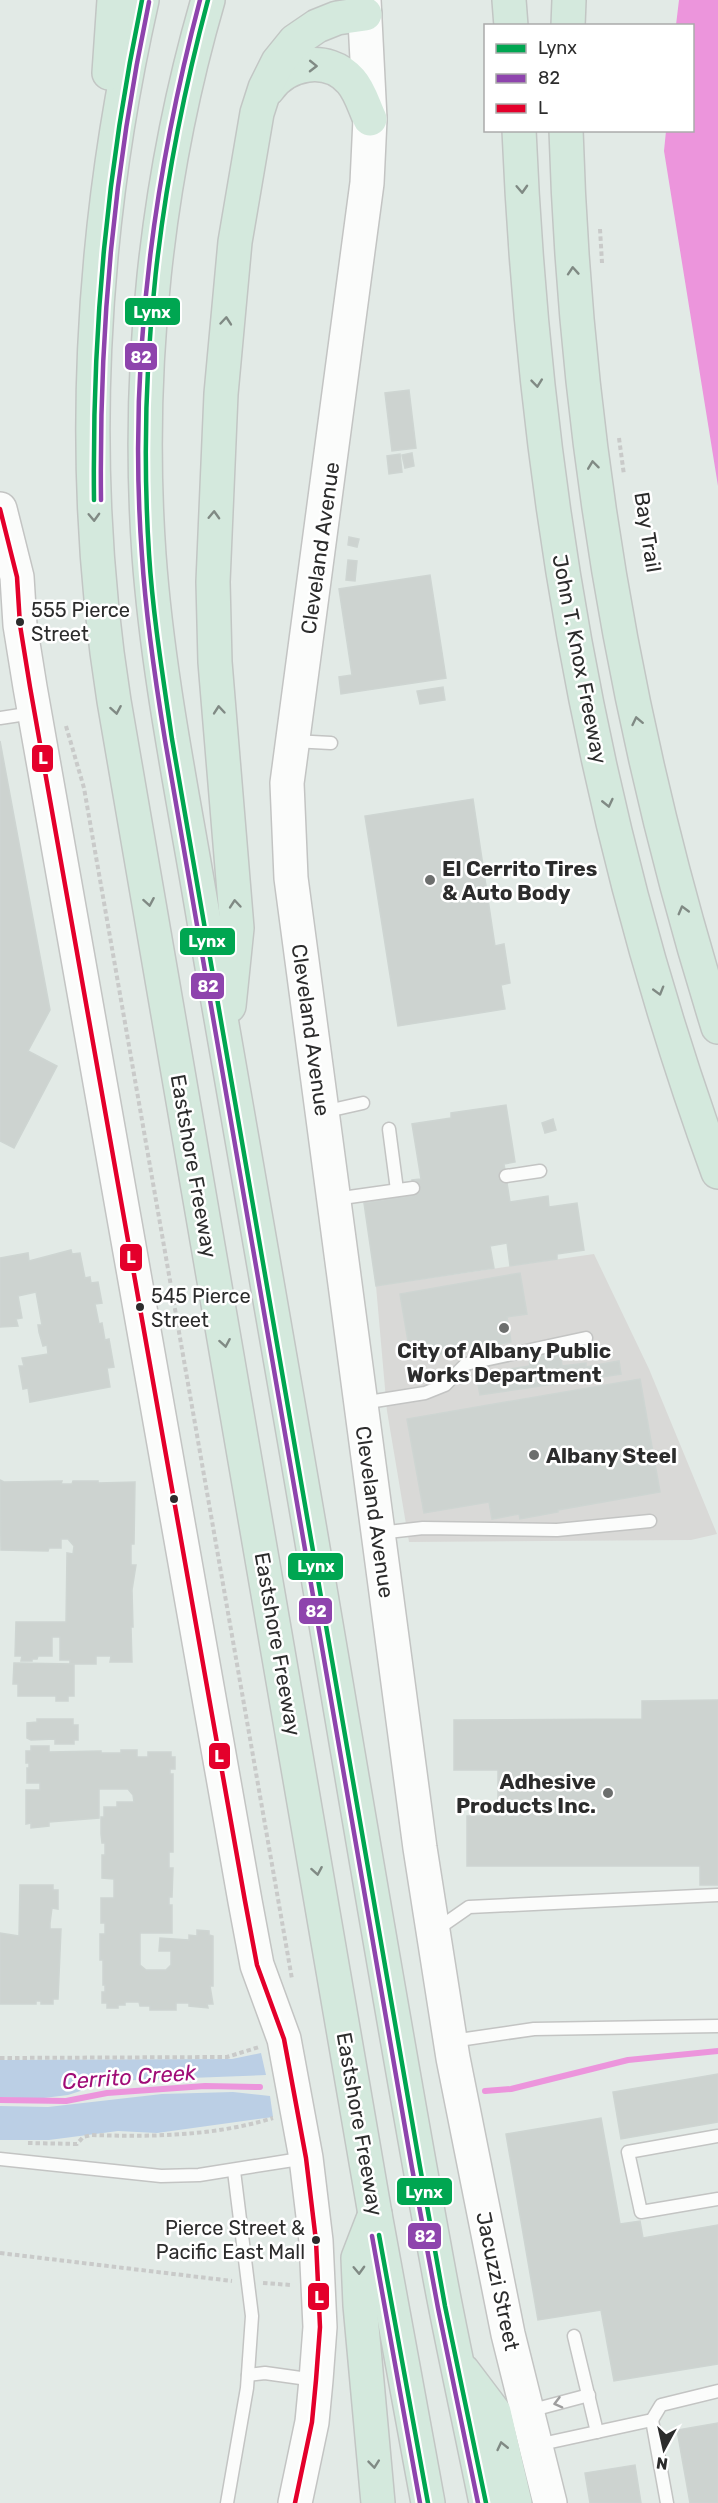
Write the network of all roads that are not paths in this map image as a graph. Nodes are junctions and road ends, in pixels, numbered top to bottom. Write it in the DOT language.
graph roads {
  1 [pos="114,0"];
  2 [pos="142,0"];
  3 [pos="208,0"];
  4 [pos="508,0"];
  5 [pos="516,0"];
  6 [pos="569,0"];
  7 [pos="365,7"];
  8 [pos="511,24"];
  9 [pos="516,24"];
  10 [pos="568,24"];
  11 [pos="257,113"];
  12 [pos="369,119"];
  13 [pos="519,132"];
  14 [pos="566,132"];
  15 [pos="99,278"];
  16 [pos="0,509"];
  17 [pos="50,715"];
  18 [pos="0,718"];
  19 [pos="292,741"];
  20 [pos="331,743"];
  21 [pos="718,1027"];
  22 [pos="225,1046"];
  23 [pos="363,1103"];
  24 [pos="322,1112"];
  25 [pos="389,1129"];
  26 [pos="540,1171"];
  27 [pos="718,1172"];
  28 [pos="506,1176"];
  29 [pos="414,1188"];
  30 [pos="397,1190"];
  31 [pos="333,1199"];
  32 [pos="586,1338"];
  33 [pos="361,1403"];
  34 [pos="650,1521"];
  35 [pos="378,1533"];
  36 [pos="718,1895"];
  37 [pos="433,1932"];
  38 [pos="718,2026"];
  39 [pos="452,2050"];
  40 [pos="718,2136"];
  41 [pos="306,2158"];
  42 [pos="0,2159"];
  43 [pos="234,2171"];
  44 [pos="718,2199"];
  45 [pos="375,2214"];
  46 [pos="574,2336"];
  47 [pos="458,2365"];
  48 [pos="248,2375"];
  49 [pos="316,2380"];
  50 [pos="718,2391"];
  51 [pos="589,2395"];
  52 [pos="527,2412"];
  53 [pos="652,2420"];
  54 [pos="597,2432"];
  55 [pos="536,2445"];
  56 [pos="227,2503"];
  57 [pos="296,2503"];
  58 [pos="378,2503"];
  59 [pos="428,2503"];
  60 [pos="486,2503"];
  61 [pos="515,2503"];
  62 [pos="550,2503"];
  63 [pos="667,2503"];
  1 -- 15 [label="highway"];
  2 -- 15 [label="highway, Eastshore Freeway"];
  3 -- 22 [label="highway"];
  4 -- 8 [label="highway"];
  5 -- 9 [label="highway"];
  6 -- 10 [label="highway"];
  7 -- 11 [label="highway"];
  7 -- 12 [label="street, Cleveland Avenue"];
  11 -- 12 [label="highway, one-way"];
  22 -- 11 [label="highway, one-way"];
  12 -- 19 [label="street, Cleveland Avenue"];
  13 -- 27 [label="highway, John T. Knox Freeway, one-way"];
  21 -- 14 [label="highway, John T. Knox Freeway, one-way"];
  15 -- 45 [label="highway, Eastshore Freeway, one-way"];
  16 -- 17 [label="street"];
  17 -- 18 [label="lane"];
  17 -- 41 [label="street"];
  19 -- 20 [label="lane"];
  19 -- 24 [label="street, Cleveland Avenue"];
  22 -- 47 [label="highway"];
  23 -- 24 [label="lane"];
  24 -- 31 [label="street, Cleveland Avenue"];
  25 -- 30 [label="lane"];
  26 -- 28 [label="lane"];
  29 -- 30 [label="lane"];
  30 -- 31 [label="lane"];
  31 -- 33 [label="street, Cleveland Avenue"];
  32 -- 33 [label="lane"];
  33 -- 35 [label="street, Cleveland Avenue"];
  34 -- 35 [label="lane"];
  35 -- 37 [label="street, Cleveland Avenue"];
  36 -- 37 [label="lane"];
  37 -- 39 [label="street, Cleveland Avenue"];
  38 -- 39 [label="lane"];
  39 -- 52 [label="street, Jacuzzi Street"];
  40 -- 44 [label="lane"];
  41 -- 43 [label="lane"];
  41 -- 49 [label="street"];
  42 -- 43 [label="lane"];
  43 -- 48 [label="lane"];
  45 -- 58 [label="highway, one-way"];
  45 -- 59 [label="highway, Eastshore Freeway"];
  46 -- 51 [label="lane"];
  47 -- 60 [label="highway"];
  61 -- 47 [label="highway, one-way"];
  48 -- 49 [label="lane"];
  48 -- 56 [label="lane"];
  49 -- 57 [label="street"];
  50 -- 53 [label="lane"];
  51 -- 52 [label="lane, one-way"];
  51 -- 54 [label="lane"];
  52 -- 55 [label="street, Jacuzzi Street"];
  53 -- 54 [label="lane"];
  53 -- 63 [label="lane"];
  54 -- 55 [label="lane"];
  55 -- 62 [label="street, Jacuzzi Street"];
}
